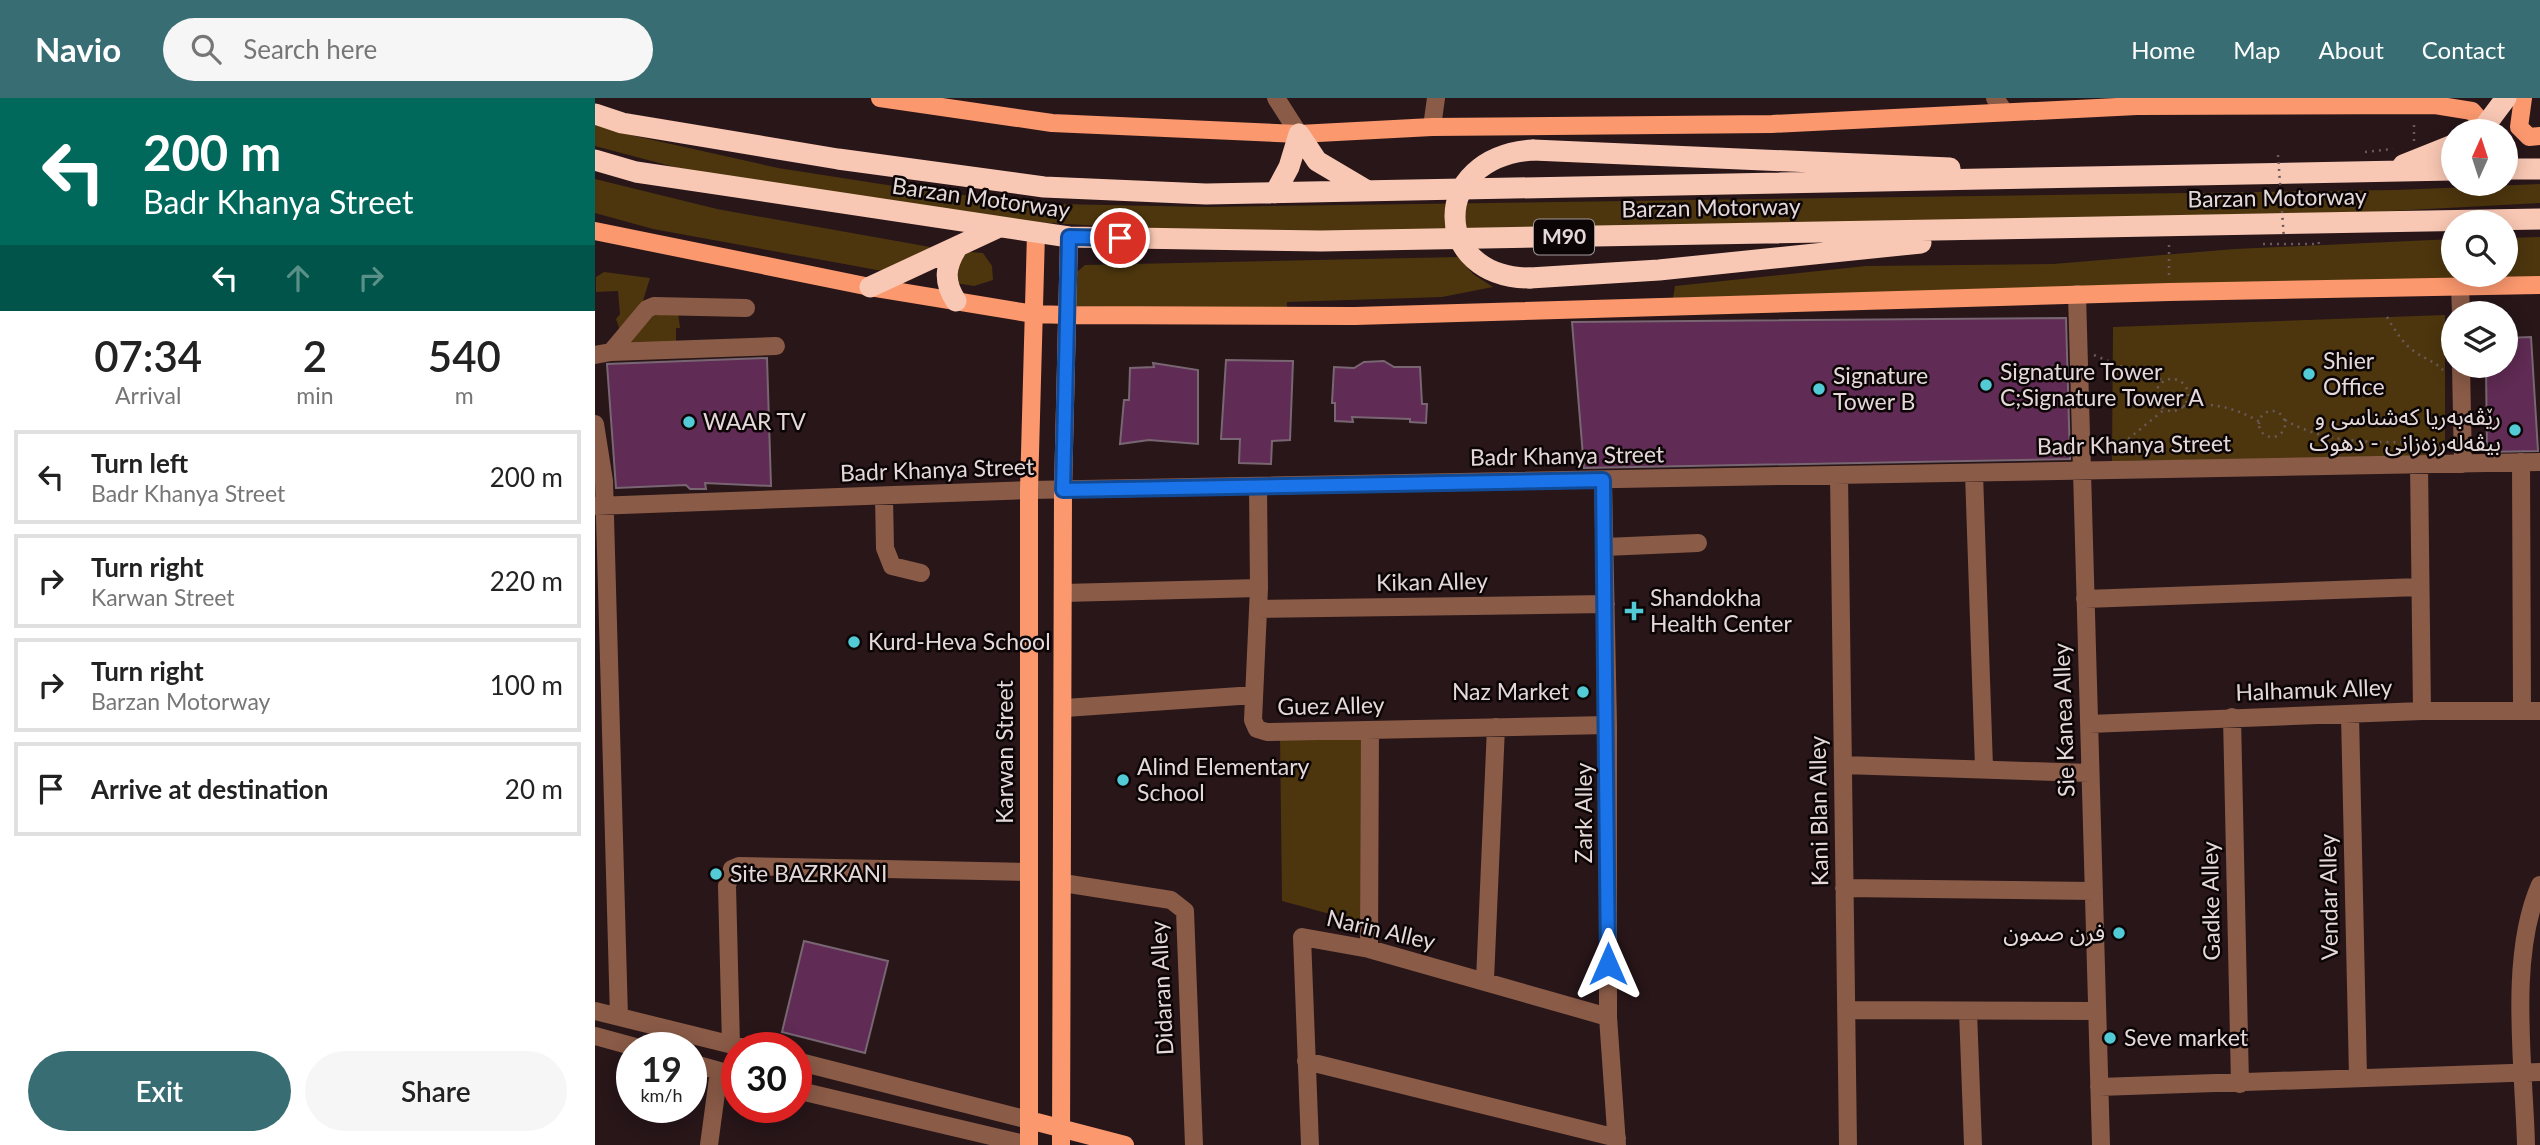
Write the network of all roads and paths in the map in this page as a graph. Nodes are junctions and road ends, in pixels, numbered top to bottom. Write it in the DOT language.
graph roads {
  1 [pos="880,98"];
  2 [pos="1276,98"];
  3 [pos="1436,98"];
  4 [pos="2506,98"];
  5 [pos="2523,98"];
  6 [pos="2134,102"];
  7 [pos="2332,102"];
  8 [pos="1999,104"];
  9 [pos="2414,105"];
  10 [pos="595,114"];
  11 [pos="2476,119"];
  12 [pos="2489,119"];
  13 [pos="1431,127"];
  14 [pos="1299,134"];
  15 [pos="2540,136"];
  16 [pos="2414,148"];
  17 [pos="2401,149"];
  18 [pos="2441,149"];
  19 [pos="2364,152"];
  20 [pos="2278,155"];
  21 [pos="595,160"];
  22 [pos="2518,169"];
  23 [pos="2540,169"];
  24 [pos="2441,170"];
  25 [pos="2383,171"];
  26 [pos="2088,176"];
  27 [pos="1368,191"];
  28 [pos="1275,193"];
  29 [pos="2540,219"];
  30 [pos="997,228"];
  31 [pos="2092,228"];
  32 [pos="595,231"];
  33 [pos="1036,233"];
  34 [pos="1069,237"];
  35 [pos="2284,239"];
  36 [pos="2318,240"];
  37 [pos="2182,244"];
  38 [pos="2250,244"];
  39 [pos="958,246"];
  40 [pos="2518,285"];
  41 [pos="2540,285"];
  42 [pos="2441,286"];
  43 [pos="870,287"];
  44 [pos="2169,292"];
  45 [pos="2077,294"];
  46 [pos="956,301"];
  47 [pos="746,308"];
  48 [pos="1034,314"];
  49 [pos="1067,315"];
  50 [pos="2387,317"];
  51 [pos="776,346"];
  52 [pos="2078,348"];
  53 [pos="603,354"];
  54 [pos="2441,364"];
  55 [pos="2454,378"];
  56 [pos="2165,380"];
  57 [pos="2182,406"];
  58 [pos="2165,409"];
  59 [pos="2285,420"];
  60 [pos="2260,422"];
  61 [pos="595,424"];
  62 [pos="2445,431"];
  63 [pos="2112,452"];
  64 [pos="2521,462"];
  65 [pos="2540,462"];
  66 [pos="2419,464"];
  67 [pos="2463,464"];
  68 [pos="2081,471"];
  69 [pos="1974,473"];
  70 [pos="1839,475"];
  71 [pos="599,479"];
  72 [pos="1603,480"];
  73 [pos="1258,486"];
  74 [pos="1030,490"];
  75 [pos="1063,490"];
  76 [pos="884,497"];
  77 [pos="599,505"];
  78 [pos="1698,543"];
  79 [pos="1605,547"];
  80 [pos="921,573"];
  81 [pos="2420,587"];
  82 [pos="1259,588"];
  83 [pos="1063,593"];
  84 [pos="2085,599"];
  85 [pos="1606,604"];
  86 [pos="1259,609"];
  87 [pos="601,632"];
  88 [pos="1254,695"];
  89 [pos="1065,708"];
  90 [pos="2422,711"];
  91 [pos="2531,711"];
  92 [pos="2350,715"];
  93 [pos="2232,717"];
  94 [pos="2089,723"];
  95 [pos="1608,725"];
  96 [pos="1496,727"];
  97 [pos="1370,730"];
  98 [pos="1843,765"];
  99 [pos="1984,767"];
  100 [pos="2090,773"];
  101 [pos="1029,872"];
  102 [pos="1063,883"];
  103 [pos="2540,885"];
  104 [pos="1844,888"];
  105 [pos="2094,891"];
  106 [pos="1369,949"];
  107 [pos="1485,980"];
  108 [pos="1846,1010"];
  109 [pos="595,1011"];
  110 [pos="1968,1011"];
  111 [pos="2097,1012"];
  112 [pos="619,1017"];
  113 [pos="1608,1017"];
  114 [pos="737,1032"];
  115 [pos="595,1036"];
  116 [pos="616,1042"];
  117 [pos="721,1042"];
  118 [pos="1306,1061"];
  119 [pos="812,1065"];
  120 [pos="707,1068"];
  121 [pos="719,1071"];
  122 [pos="2532,1073"];
  123 [pos="2358,1077"];
  124 [pos="2240,1084"];
  125 [pos="2099,1087"];
  126 [pos="812,1094"];
  127 [pos="1029,1120"];
  128 [pos="1062,1136"];
  129 [pos="1617,1142"];
  130 [pos="709,1145"];
  131 [pos="1029,1145"];
  132 [pos="1125,1145"];
  133 [pos="1194,1145"];
  134 [pos="1310,1145"];
  135 [pos="1848,1145"];
  136 [pos="1973,1145"];
  137 [pos="2101,1145"];
  138 [pos="2526,1145"];
  1 -- 14 [label="main road"];
  2 -- 14 [label="street"];
  3 -- 13 [label="street"];
  4 -- 12 [label="highway"];
  5 -- 15 [label="main road"];
  6 -- 7 [label="main road"];
  6 -- 8 [label="main road"];
  7 -- 9 [label="main road"];
  8 -- 13 [label="main road"];
  9 -- 11 [label="main road"];
  9 -- 16 [label="path"];
  10 -- 28 [label="highway, Barzan Motorway / M90"];
  13 -- 14 [label="main road"];
  14 -- 27 [label="highway"];
  14 -- 28 [label="highway"];
  17 -- 19 [label="path"];
  18 -- 25 [label="highway"];
  20 -- 35 [label="path, bridge"];
  21 -- 30 [label="highway, Barzan Motorway / M90"];
  22 -- 23 [label="highway"];
  24 -- 25 [label="highway, Barzan Motorway / M90"];
  25 -- 26 [label="highway, Barzan Motorway / M90"];
  26 -- 27 [label="highway, Barzan Motorway / M90"];
  26 -- 31 [label="highway, bridge"];
  27 -- 28 [label="highway, Barzan Motorway / M90"];
  29 -- 31 [label="highway, Barzan Motorway / M90"];
  30 -- 33 [label="highway, Barzan Motorway / M90"];
  30 -- 39 [label="highway"];
  31 -- 34 [label="highway, Barzan Motorway / M90"];
  32 -- 43 [label="main road"];
  33 -- 34 [label="highway, Barzan Motorway / M90"];
  33 -- 48 [label="main road, Karwan Street"];
  34 -- 49 [label="main road"];
  36 -- 38 [label="path"];
  37 -- 44 [label="path"];
  39 -- 43 [label="highway"];
  39 -- 46 [label="highway"];
  40 -- 41 [label="main road"];
  42 -- 44 [label="main road"];
  43 -- 46 [label="main road"];
  44 -- 45 [label="main road"];
  45 -- 49 [label="main road"];
  45 -- 52 [label="street, Sie Kanea Alley"];
  46 -- 48 [label="main road"];
  47 -- 53 [label="street"];
  48 -- 49 [label="main road"];
  48 -- 74 [label="main road, Karwan Street"];
  49 -- 75 [label="main road"];
  50 -- 54 [label="path"];
  51 -- 53 [label="street"];
  52 -- 56 [label="path"];
  52 -- 68 [label="street, Sie Kanea Alley"];
  55 -- 67 [label="street"];
  56 -- 57 [label="path"];
  56 -- 58 [label="path"];
  57 -- 58 [label="path"];
  57 -- 60 [label="path"];
  58 -- 63 [label="path"];
  59 -- 60 [label="path"];
  59 -- 60 [label="path"];
  59 -- 62 [label="path"];
  61 -- 71 [label="street"];
  64 -- 65 [label="street, Badr Khanya Street"];
  64 -- 67 [label="street, Badr Khanya Street"];
  64 -- 91 [label="street"];
  66 -- 67 [label="street, Badr Khanya Street"];
  66 -- 68 [label="street, Badr Khanya Street"];
  66 -- 81 [label="street"];
  68 -- 69 [label="street, Badr Khanya Street"];
  68 -- 84 [label="street, Sie Kanea Alley"];
  69 -- 70 [label="street, Badr Khanya Street"];
  69 -- 99 [label="street"];
  70 -- 72 [label="street, Badr Khanya Street"];
  70 -- 98 [label="street, Kani Blan Alley"];
  71 -- 77 [label="street"];
  72 -- 73 [label="street, Badr Khanya Street"];
  72 -- 79 [label="street, Zark Alley"];
  73 -- 75 [label="street, Badr Khanya Street"];
  73 -- 82 [label="street, Guez Alley"];
  74 -- 75 [label="street, Badr Khanya Street"];
  74 -- 76 [label="street, Badr Khanya Street"];
  74 -- 101 [label="main road, Karwan Street"];
  75 -- 83 [label="main road"];
  76 -- 77 [label="street, Badr Khanya Street"];
  76 -- 80 [label="street"];
  77 -- 87 [label="street"];
  78 -- 79 [label="street"];
  79 -- 85 [label="street, Zark Alley"];
  81 -- 84 [label="street"];
  81 -- 90 [label="street"];
  82 -- 83 [label="street"];
  82 -- 86 [label="street, Guez Alley"];
  83 -- 89 [label="main road"];
  84 -- 94 [label="street, Sie Kanea Alley"];
  85 -- 86 [label="street, Kikan Alley"];
  85 -- 95 [label="street, Zark Alley"];
  86 -- 88 [label="street, Guez Alley"];
  87 -- 112 [label="street"];
  88 -- 89 [label="street"];
  88 -- 97 [label="street, Guez Alley"];
  89 -- 102 [label="main road"];
  90 -- 91 [label="street, Halhamuk Alley"];
  90 -- 92 [label="street, Halhamuk Alley"];
  92 -- 93 [label="street, Halhamuk Alley"];
  92 -- 123 [label="street, Vendar Alley"];
  93 -- 94 [label="street, Halhamuk Alley"];
  93 -- 124 [label="street, Gadke Alley"];
  94 -- 100 [label="street, Sie Kanea Alley"];
  95 -- 96 [label="street, Guez Alley"];
  95 -- 113 [label="street, Zark Alley"];
  96 -- 97 [label="street, Guez Alley"];
  96 -- 107 [label="street"];
  97 -- 106 [label="street"];
  98 -- 99 [label="street"];
  98 -- 104 [label="street, Kani Blan Alley"];
  99 -- 100 [label="street"];
  100 -- 105 [label="street, Sie Kanea Alley"];
  101 -- 114 [label="street"];
  101 -- 127 [label="main road, Karwan Street"];
  102 -- 128 [label="main road"];
  102 -- 133 [label="street, Didaran Alley"];
  103 -- 122 [label="street"];
  104 -- 105 [label="street"];
  104 -- 108 [label="street, Kani Blan Alley"];
  105 -- 111 [label="street, Sie Kanea Alley"];
  106 -- 107 [label="street, Narin Alley"];
  106 -- 118 [label="street, Narin Alley"];
  107 -- 113 [label="street, Narin Alley"];
  108 -- 110 [label="street"];
  108 -- 135 [label="street, Kani Blan Alley"];
  109 -- 112 [label="street"];
  110 -- 111 [label="street"];
  110 -- 136 [label="street"];
  111 -- 125 [label="street, Sie Kanea Alley"];
  112 -- 117 [label="street"];
  113 -- 129 [label="street, Zark Alley"];
  115 -- 116 [label="street"];
  118 -- 129 [label="street"];
  118 -- 134 [label="street, Narin Alley"];
  119 -- 127 [label="street"];
  120 -- 121 [label="street"];
  121 -- 130 [label="street"];
  122 -- 123 [label="street"];
  122 -- 138 [label="street"];
  123 -- 124 [label="street"];
  124 -- 125 [label="street"];
  125 -- 137 [label="street, Sie Kanea Alley"];
  126 -- 131 [label="street"];
  127 -- 128 [label="main road"];
  127 -- 131 [label="main road, Karwan Street"];
  128 -- 132 [label="main road"];
}
